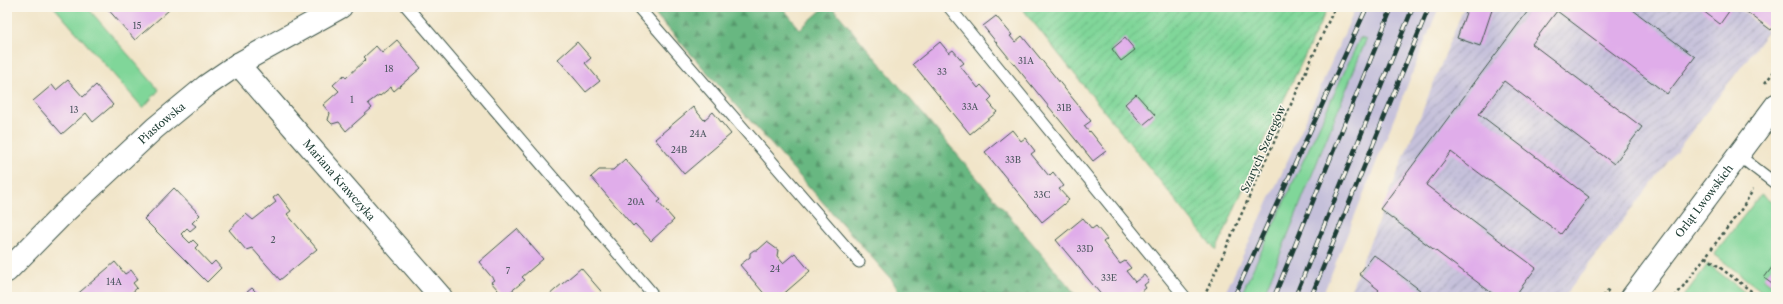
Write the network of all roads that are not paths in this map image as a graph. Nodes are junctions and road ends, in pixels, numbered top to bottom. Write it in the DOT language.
graph roads {
  1 [pos="341,7"];
  2 [pos="407,7"];
  3 [pos="638,7"];
  4 [pos="949,7"];
  5 [pos="238,64"];
  6 [pos="1776,105"];
  7 [pos="1738,155"];
  8 [pos="1776,184"];
  9 [pos="859,262"];
  10 [pos="7,271"];
  11 [pos="651,292"];
  12 [pos="441,297"];
  13 [pos="1185,297"];
  14 [pos="1632,297"];
  1 -- 5 [label="street, Piastowska"];
  2 -- 11 [label="lane"];
  3 -- 9 [label="lane"];
  4 -- 13 [label="lane"];
  5 -- 10 [label="street, Piastowska"];
  5 -- 12 [label="street, Mariana Krawczyka"];
  6 -- 7 [label="street, Orląt Lwowskich"];
  7 -- 8 [label="lane"];
  7 -- 14 [label="street, Orląt Lwowskich"];
}
